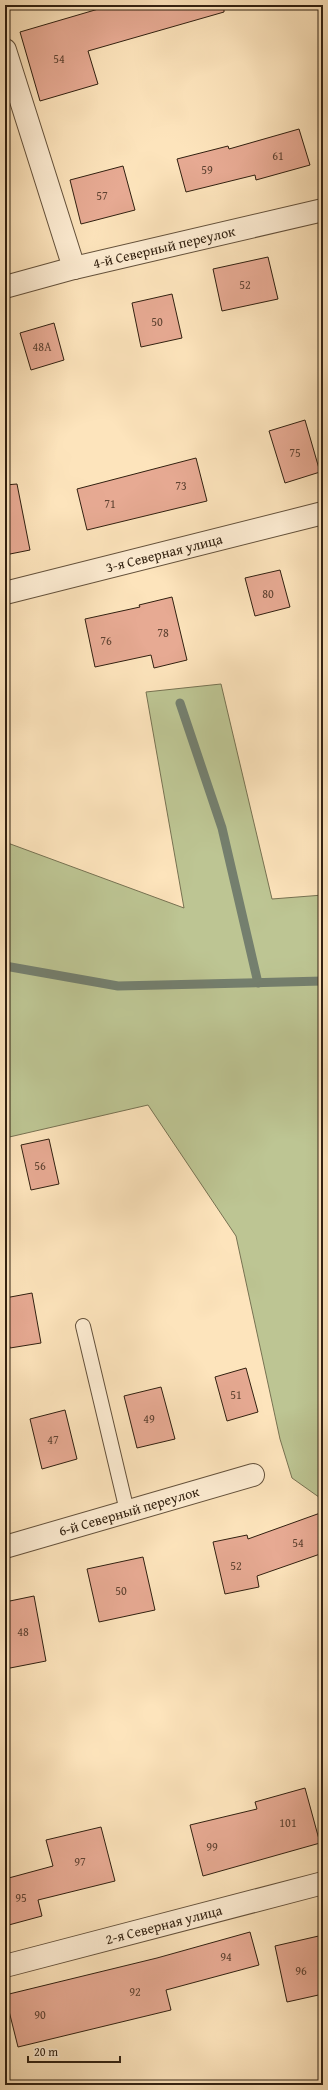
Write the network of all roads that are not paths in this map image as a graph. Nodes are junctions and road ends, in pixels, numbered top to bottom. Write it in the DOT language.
graph roads {
  1 [pos="5,50"];
  2 [pos="323,210"];
  3 [pos="74,268"];
  4 [pos="5,287"];
  5 [pos="323,513"];
  6 [pos="5,593"];
  7 [pos="83,1326"];
  8 [pos="253,1475"];
  9 [pos="127,1511"];
  10 [pos="5,1546"];
  11 [pos="323,1883"];
  12 [pos="5,1966"];
  1 -- 3 [label="street"];
  2 -- 3 [label="street, 4-й Северный переулок"];
  3 -- 4 [label="street, 4-й Северный переулок"];
  5 -- 6 [label="street, 3-я Северная улица"];
  7 -- 9 [label="lane"];
  8 -- 9 [label="street, 6-й Северный переулок"];
  9 -- 10 [label="street, 6-й Северный переулок"];
  11 -- 12 [label="street, 2-я Северная улица"];
}
